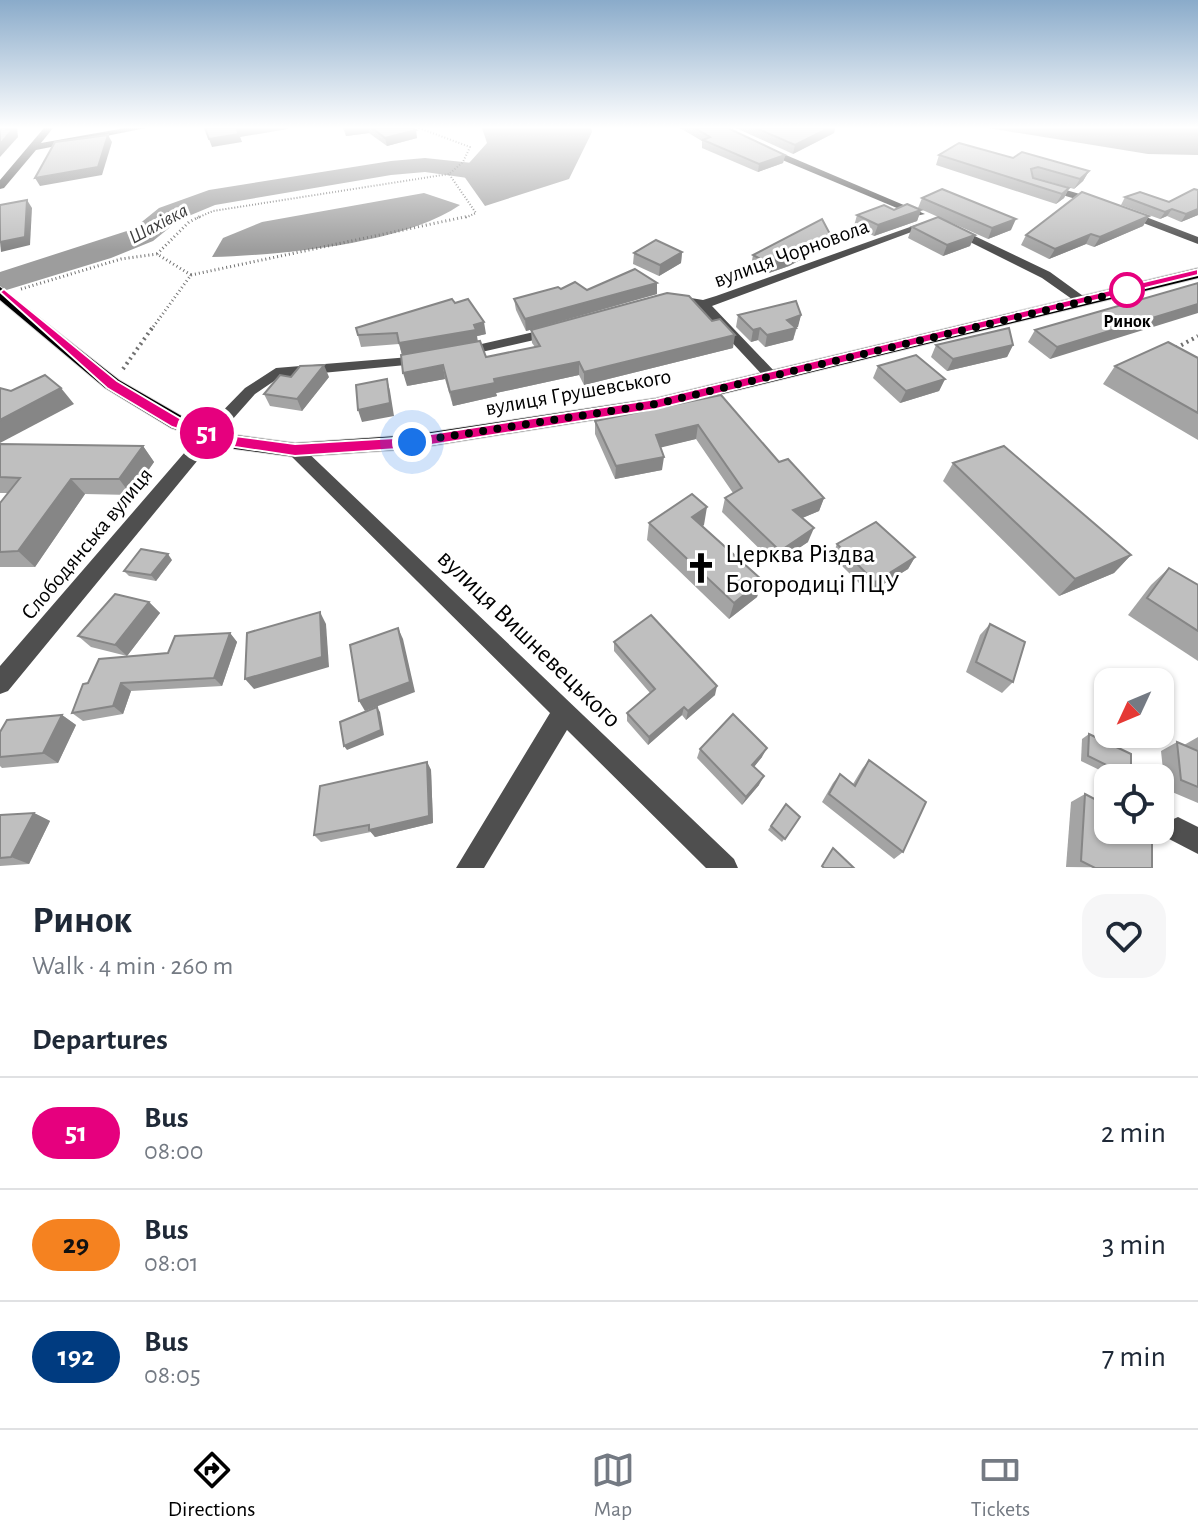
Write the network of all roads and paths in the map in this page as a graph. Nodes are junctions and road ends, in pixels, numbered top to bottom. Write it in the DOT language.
graph roads {
  1 [pos="16,169"];
  2 [pos="454,169"];
  3 [pos="811,169"];
  4 [pos="449,174"];
  5 [pos="1032,183"];
  6 [pos="0,186"];
  7 [pos="1106,205"];
  8 [pos="1121,211"];
  9 [pos="949,228"];
  10 [pos="1198,241"];
  11 [pos="157,254"];
  12 [pos="191,275"];
  13 [pos="1193,276"];
  14 [pos="2,293"];
  15 [pos="1084,301"];
  16 [pos="651,303"];
  17 [pos="703,304"];
  18 [pos="564,328"];
  19 [pos="1198,336"];
  20 [pos="448,355"];
  21 [pos="1186,357"];
  22 [pos="433,359"];
  23 [pos="771,376"];
  24 [pos="112,384"];
  25 [pos="210,434"];
  26 [pos="295,450"];
  27 [pos="0,683"];
  28 [pos="565,711"];
  29 [pos="469,868"];
  30 [pos="725,868"];
  1 -- 6 [label="street"];
  2 -- 4 [label="path"];
  3 -- 17 [label="street, вулиця Чорновола"];
  4 -- 11 [label="path"];
  4 -- 12 [label="path"];
  5 -- 7 [label="street"];
  8 -- 10 [label="street"];
  9 -- 15 [label="street"];
  11 -- 12 [label="path"];
  11 -- 14 [label="path"];
  12 -- 24 [label="path"];
  13 -- 15 [label="main road, вулиця Грушевського"];
  14 -- 24 [label="main road, вулиця Грушевського"];
  15 -- 23 [label="main road, вулиця Грушевського"];
  16 -- 17 [label="street, вулиця Чорновола"];
  17 -- 23 [label="street"];
  18 -- 20 [label="street"];
  19 -- 21 [label="path"];
  22 -- 25 [label="street"];
  23 -- 26 [label="main road, вулиця Грушевського"];
  24 -- 25 [label="main road, вулиця Грушевського"];
  25 -- 26 [label="main road, вулиця Грушевського"];
  25 -- 27 [label="street, Слободянська вулиця"];
  26 -- 28 [label="street, вулиця Вишневецького"];
  28 -- 29 [label="street"];
  28 -- 30 [label="street, вулиця Вишневецького"];
}
